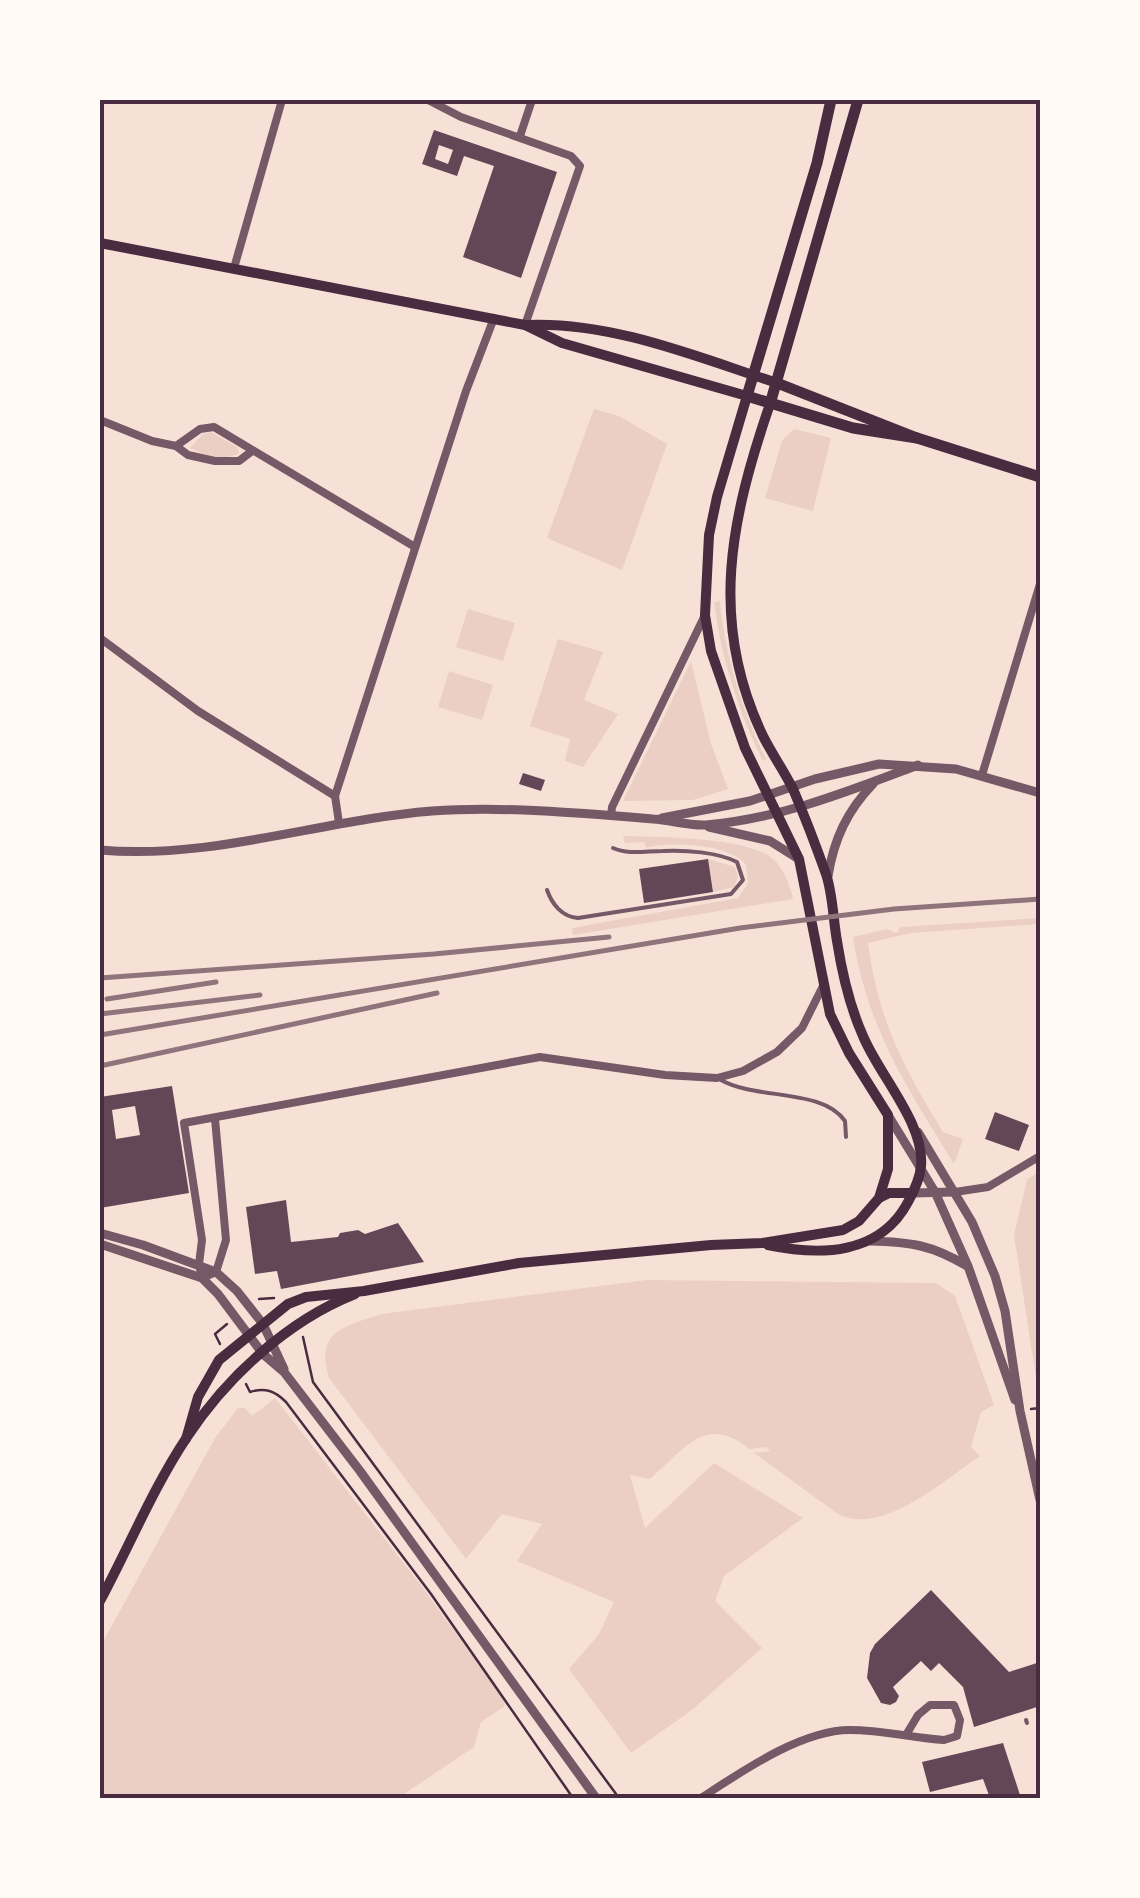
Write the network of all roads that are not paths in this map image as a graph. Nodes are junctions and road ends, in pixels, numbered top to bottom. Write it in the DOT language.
graph roads {
  1 [pos="282,100"];
  2 [pos="428,100"];
  3 [pos="532,100"];
  4 [pos="831,100"];
  5 [pos="858,100"];
  6 [pos="520,136"];
  7 [pos="100,242"];
  8 [pos="234,268"];
  9 [pos="494,318"];
  10 [pos="526,325"];
  11 [pos="754,375"];
  12 [pos="777,382"];
  13 [pos="747,396"];
  14 [pos="770,404"];
  15 [pos="100,420"];
  16 [pos="917,438"];
  17 [pos="176,446"];
  18 [pos="252,451"];
  19 [pos="1040,477"];
  20 [pos="415,547"];
  21 [pos="1040,584"];
  22 [pos="706,615"];
  23 [pos="100,638"];
  24 [pos="918,766"];
  25 [pos="982,776"];
  26 [pos="876,781"];
  27 [pos="792,787"];
  28 [pos="1040,793"];
  29 [pos="770,795"];
  30 [pos="335,796"];
  31 [pos="800,807"];
  32 [pos="778,813"];
  33 [pos="611,816"];
  34 [pos="660,819"];
  35 [pos="339,823"];
  36 [pos="702,825"];
  37 [pos="613,848"];
  38 [pos="100,850"];
  39 [pos="799,859"];
  40 [pos="828,878"];
  41 [pos="546,890"];
  42 [pos="822,988"];
  43 [pos="717,1078"];
  44 [pos="888,1114"];
  45 [pos="215,1119"];
  46 [pos="913,1124"];
  47 [pos="846,1137"];
  48 [pos="1040,1156"];
  49 [pos="921,1166"];
  50 [pos="935,1192"];
  51 [pos="956,1192"];
  52 [pos="912,1193"];
  53 [pos="879,1198"];
  54 [pos="100,1234"];
  55 [pos="870,1241"];
  56 [pos="100,1244"];
  57 [pos="762,1244"];
  58 [pos="199,1264"];
  59 [pos="968,1266"];
  60 [pos="216,1272"];
  61 [pos="202,1278"];
  62 [pos="364,1290"];
  63 [pos="263,1324"];
  64 [pos="248,1336"];
  65 [pos="274,1344"];
  66 [pos="262,1354"];
  67 [pos="284,1372"];
  68 [pos="1020,1412"];
  69 [pos="186,1439"];
  70 [pos="1040,1500"];
  71 [pos="100,1601"];
  72 [pos="906,1735"];
  73 [pos="596,1798"];
  74 [pos="701,1798"];
  1 -- 8 [label="street"];
  2 -- 6 [label="street"];
  3 -- 6 [label="street"];
  4 -- 11 [label="main road"];
  5 -- 12 [label="main road"];
  6 -- 10 [label="street"];
  7 -- 8 [label="main road"];
  8 -- 9 [label="main road"];
  9 -- 10 [label="main road"];
  9 -- 20 [label="street"];
  10 -- 11 [label="main road"];
  10 -- 13 [label="main road"];
  11 -- 12 [label="main road"];
  11 -- 13 [label="main road"];
  12 -- 14 [label="main road"];
  12 -- 16 [label="main road"];
  13 -- 14 [label="main road"];
  13 -- 22 [label="main road"];
  14 -- 16 [label="main road"];
  14 -- 27 [label="main road"];
  15 -- 17 [label="street"];
  16 -- 19 [label="main road"];
  17 -- 18 [label="street"];
  17 -- 18 [label="street"];
  18 -- 20 [label="street"];
  20 -- 30 [label="street"];
  21 -- 25 [label="street"];
  22 -- 29 [label="main road"];
  22 -- 33 [label="street"];
  23 -- 30 [label="street"];
  24 -- 25 [label="street"];
  24 -- 26 [label="street"];
  24 -- 27 [label="street"];
  25 -- 28 [label="street"];
  26 -- 31 [label="street"];
  26 -- 40 [label="street"];
  27 -- 29 [label="street"];
  27 -- 31 [label="main road"];
  29 -- 32 [label="main road"];
  29 -- 34 [label="street"];
  30 -- 35 [label="street"];
  31 -- 32 [label="street"];
  31 -- 40 [label="main road"];
  32 -- 36 [label="street"];
  32 -- 39 [label="main road"];
  33 -- 34 [label="street"];
  33 -- 35 [label="street"];
  34 -- 36 [label="street"];
  35 -- 38 [label="street"];
  36 -- 39 [label="street"];
  37 -- 41 [label="lane"];
  39 -- 42 [label="main road"];
  40 -- 46 [label="main road"];
  42 -- 43 [label="street"];
  42 -- 44 [label="main road"];
  43 -- 45 [label="street"];
  43 -- 47 [label="lane"];
  44 -- 49 [label="street"];
  44 -- 53 [label="main road"];
  45 -- 58 [label="street"];
  45 -- 60 [label="street"];
  46 -- 49 [label="main road"];
  46 -- 51 [label="street"];
  48 -- 51 [label="street"];
  49 -- 50 [label="street"];
  49 -- 52 [label="main road"];
  50 -- 51 [label="street"];
  50 -- 52 [label="street"];
  50 -- 59 [label="street"];
  51 -- 68 [label="street"];
  52 -- 53 [label="main road"];
  52 -- 55 [label="main road"];
  53 -- 57 [label="main road"];
  54 -- 58 [label="street"];
  55 -- 57 [label="main road"];
  55 -- 59 [label="street"];
  56 -- 61 [label="street"];
  57 -- 62 [label="main road"];
  58 -- 60 [label="street"];
  58 -- 61 [label="street"];
  59 -- 68 [label="street"];
  60 -- 61 [label="street"];
  60 -- 63 [label="street"];
  61 -- 64 [label="street"];
  62 -- 63 [label="main road"];
  62 -- 65 [label="main road"];
  63 -- 64 [label="main road"];
  63 -- 65 [label="street"];
  64 -- 66 [label="street"];
  64 -- 69 [label="main road"];
  65 -- 66 [label="main road"];
  65 -- 67 [label="street"];
  66 -- 67 [label="street"];
  66 -- 69 [label="main road"];
  67 -- 73 [label="street"];
  68 -- 70 [label="street"];
  69 -- 71 [label="main road"];
  72 -- 72 [label="street"];
  72 -- 74 [label="street"];
}
